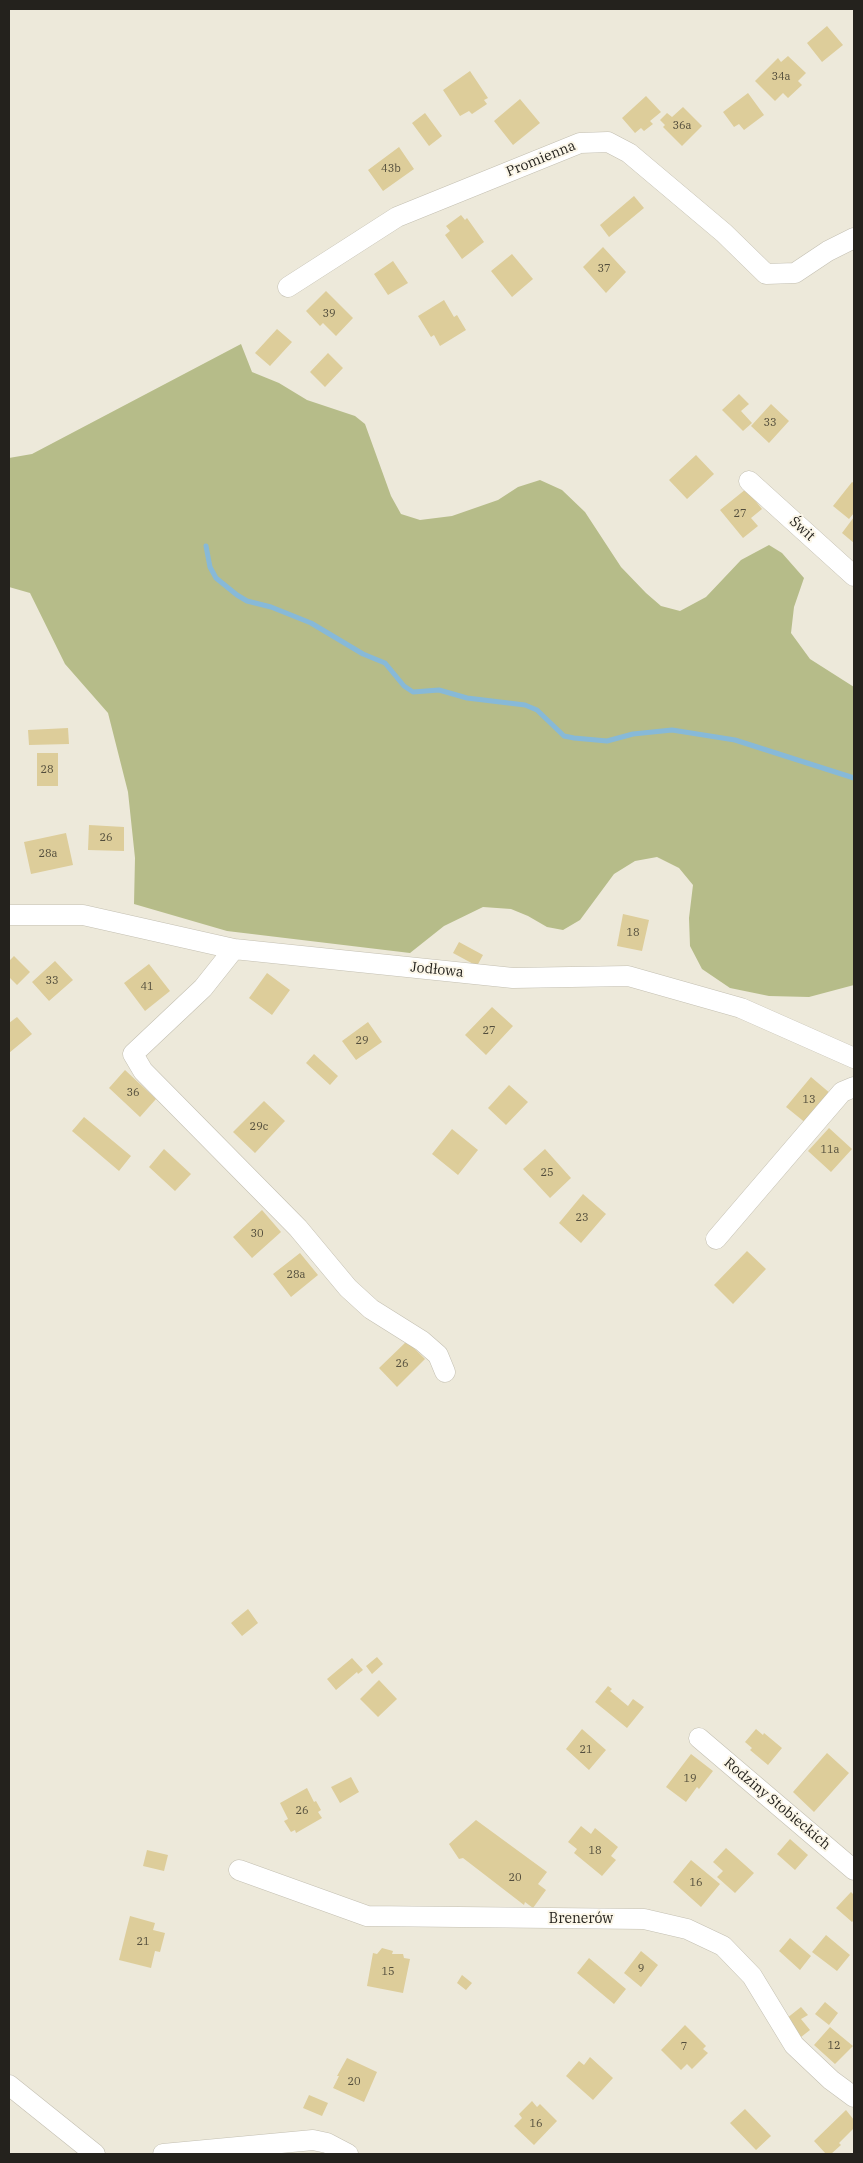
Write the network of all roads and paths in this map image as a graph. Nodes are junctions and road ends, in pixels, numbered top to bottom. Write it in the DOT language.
graph roads {
  1 [pos="854,238"];
  2 [pos="288,287"];
  3 [pos="750,481"];
  4 [pos="854,576"];
  5 [pos="9,914"];
  6 [pos="234,949"];
  7 [pos="854,1058"];
  8 [pos="854,1087"];
  9 [pos="716,1239"];
  10 [pos="445,1372"];
  11 [pos="699,1738"];
  12 [pos="239,1870"];
  13 [pos="854,1870"];
  14 [pos="9,2085"];
  15 [pos="854,2097"];
  16 [pos="95,2154"];
  17 [pos="163,2154"];
  18 [pos="348,2154"];
  1 -- 2 [label="street, Promienna"];
  3 -- 4 [label="street, Świt"];
  5 -- 6 [label="street, Jodłowa"];
  6 -- 7 [label="street, Jodłowa"];
  6 -- 10 [label="street"];
  8 -- 9 [label="street"];
  11 -- 13 [label="street, Rodziny Stobieckich"];
  12 -- 15 [label="street, Brenerów"];
  14 -- 16 [label="street"];
  17 -- 18 [label="street"];
}
